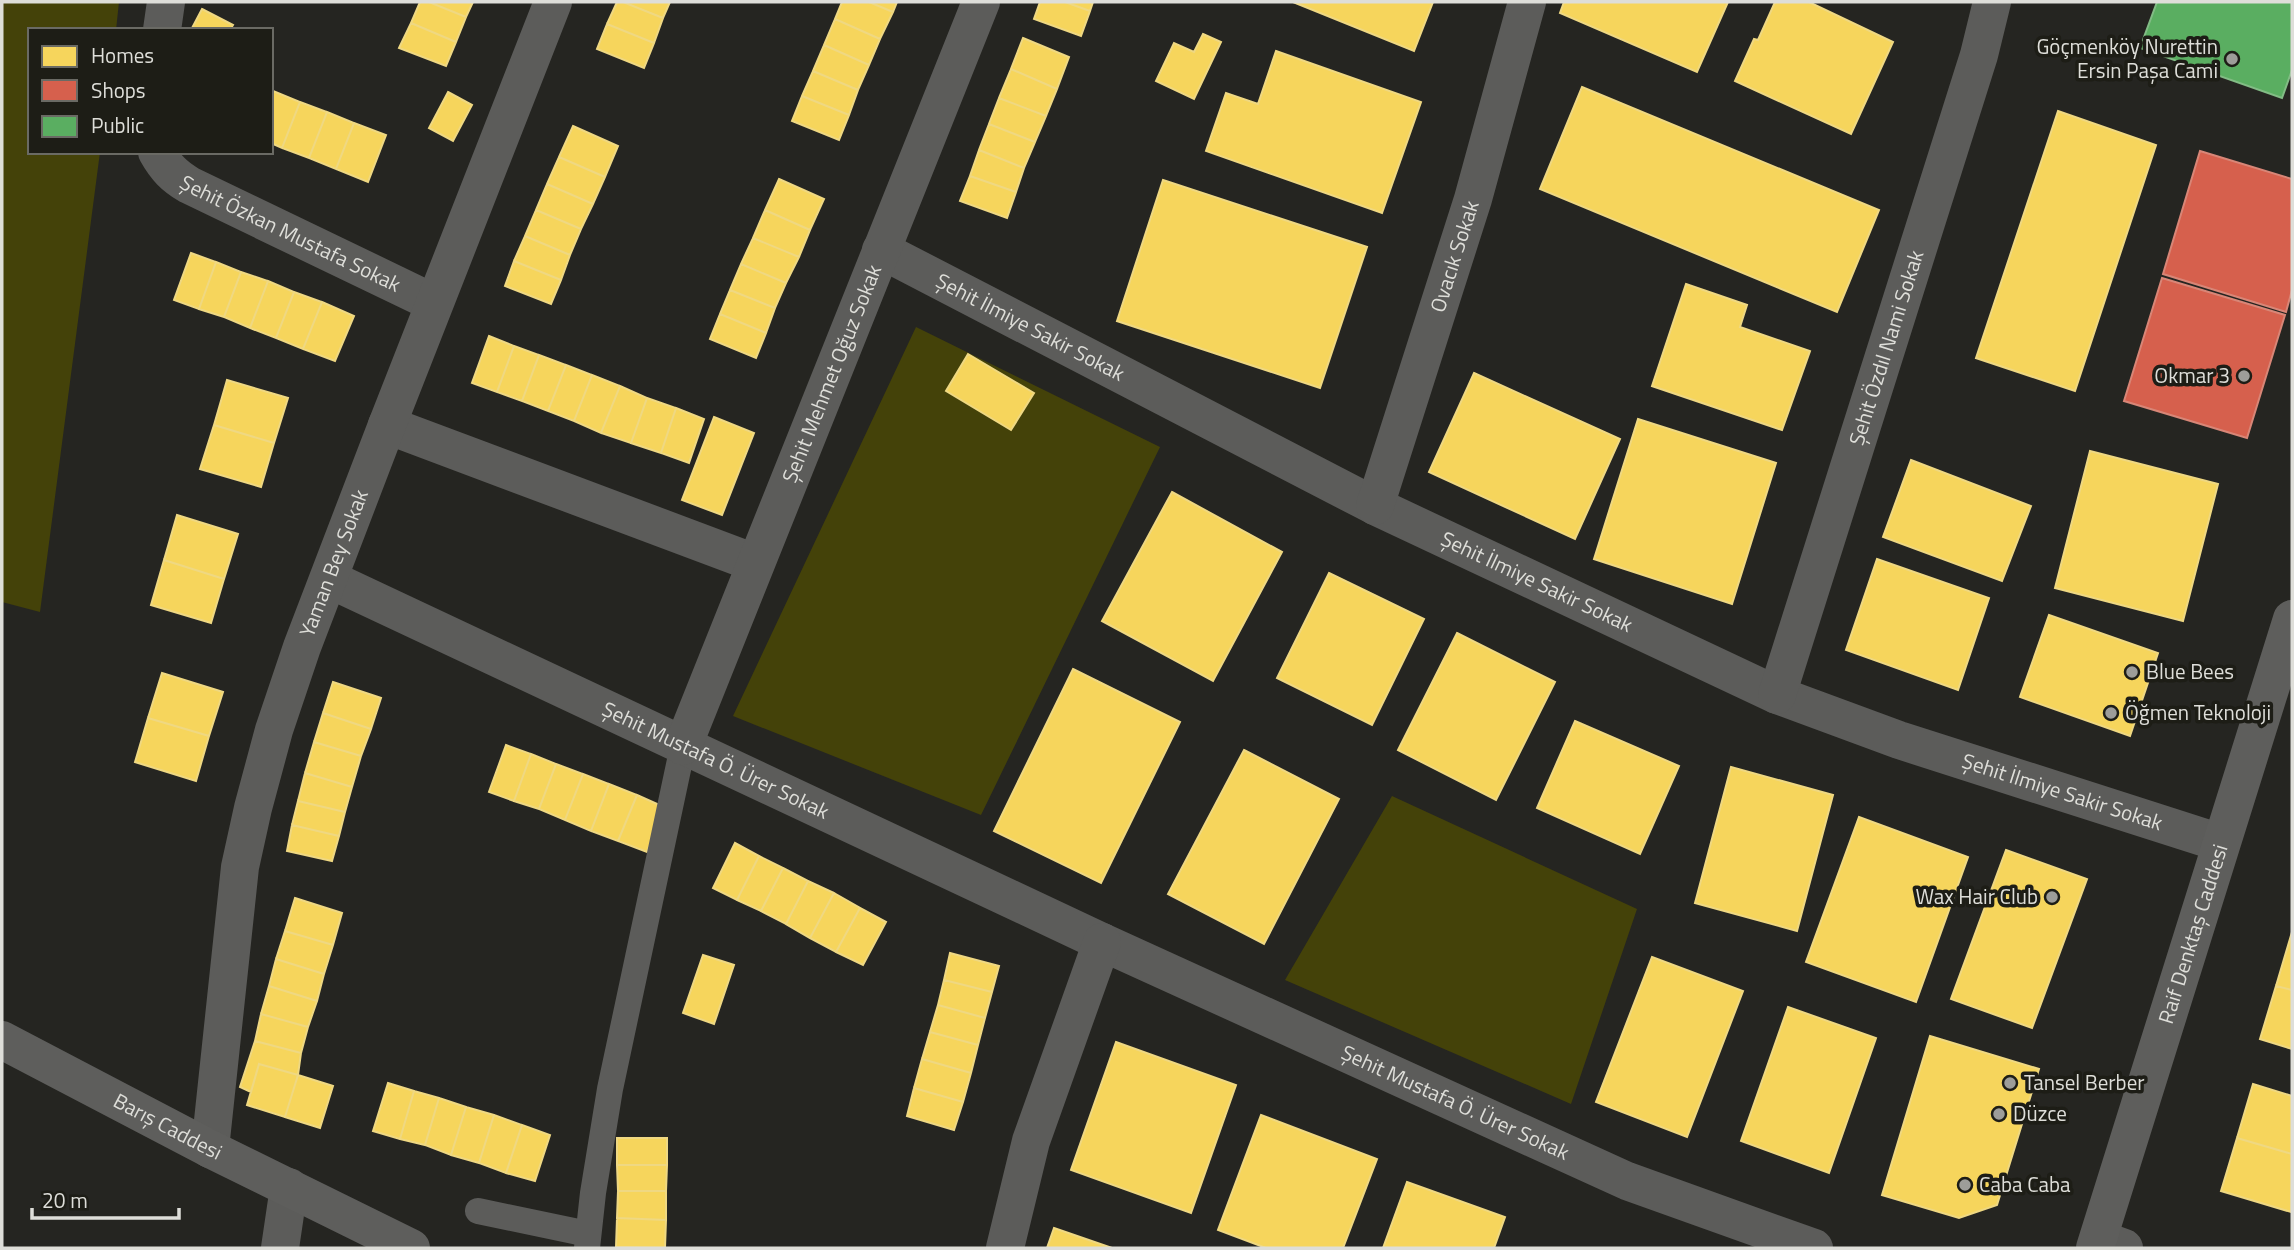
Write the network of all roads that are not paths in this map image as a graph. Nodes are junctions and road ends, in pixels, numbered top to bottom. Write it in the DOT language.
graph roads {
  1 [pos="166,2"];
  2 [pos="553,2"];
  3 [pos="981,2"];
  4 [pos="1527,2"];
  5 [pos="1992,2"];
  6 [pos="162,28"];
  7 [pos="158,154"];
  8 [pos="881,250"];
  9 [pos="434,303"];
  10 [pos="387,425"];
  11 [pos="1375,506"];
  12 [pos="755,563"];
  13 [pos="330,579"];
  14 [pos="2292,619"];
  15 [pos="1777,695"];
  16 [pos="683,746"];
  17 [pos="2221,843"];
  18 [pos="1102,943"];
  19 [pos="2,1040"];
  20 [pos="210,1149"];
  21 [pos="289,1187"];
  22 [pos="478,1211"];
  23 [pos="587,1241"];
  24 [pos="2106,1245"];
  25 [pos="280,1248"];
  26 [pos="411,1248"];
  27 [pos="1005,1248"];
  28 [pos="1814,1248"];
  1 -- 6 [label="street"];
  2 -- 9 [label="street, Yaman Bey Sokak"];
  3 -- 8 [label="street, Şehit Mehmet Oğuz Sokak"];
  4 -- 11 [label="street, Ovacık Sokak"];
  5 -- 15 [label="street, Şehit Özdıl Nami Sokak"];
  7 -- 9 [label="street, Şehit Özkan Mustafa Sokak"];
  8 -- 11 [label="street, Şehit İlmiye Sakir Sokak"];
  8 -- 12 [label="street, Şehit Mehmet Oğuz Sokak"];
  9 -- 10 [label="street, Yaman Bey Sokak"];
  10 -- 12 [label="street"];
  10 -- 13 [label="street, Yaman Bey Sokak"];
  11 -- 15 [label="street, Şehit İlmiye Sakir Sokak"];
  12 -- 16 [label="street, Şehit Mehmet Oğuz Sokak"];
  13 -- 16 [label="street, Şehit Mustafa Ö. Ürer Sokak"];
  13 -- 20 [label="street, Yaman Bey Sokak"];
  14 -- 17 [label="street, Raif Denktaş Caddesi"];
  15 -- 17 [label="street, Şehit İlmiye Sakir Sokak"];
  16 -- 18 [label="street, Şehit Mustafa Ö. Ürer Sokak"];
  16 -- 23 [label="lane"];
  17 -- 24 [label="street, Raif Denktaş Caddesi"];
  18 -- 27 [label="street"];
  18 -- 28 [label="street, Şehit Mustafa Ö. Ürer Sokak"];
  19 -- 20 [label="street, Barış Caddesi"];
  20 -- 21 [label="street, Barış Caddesi"];
  21 -- 25 [label="street"];
  21 -- 26 [label="street, Barış Caddesi"];
  22 -- 23 [label="lane"];
}
